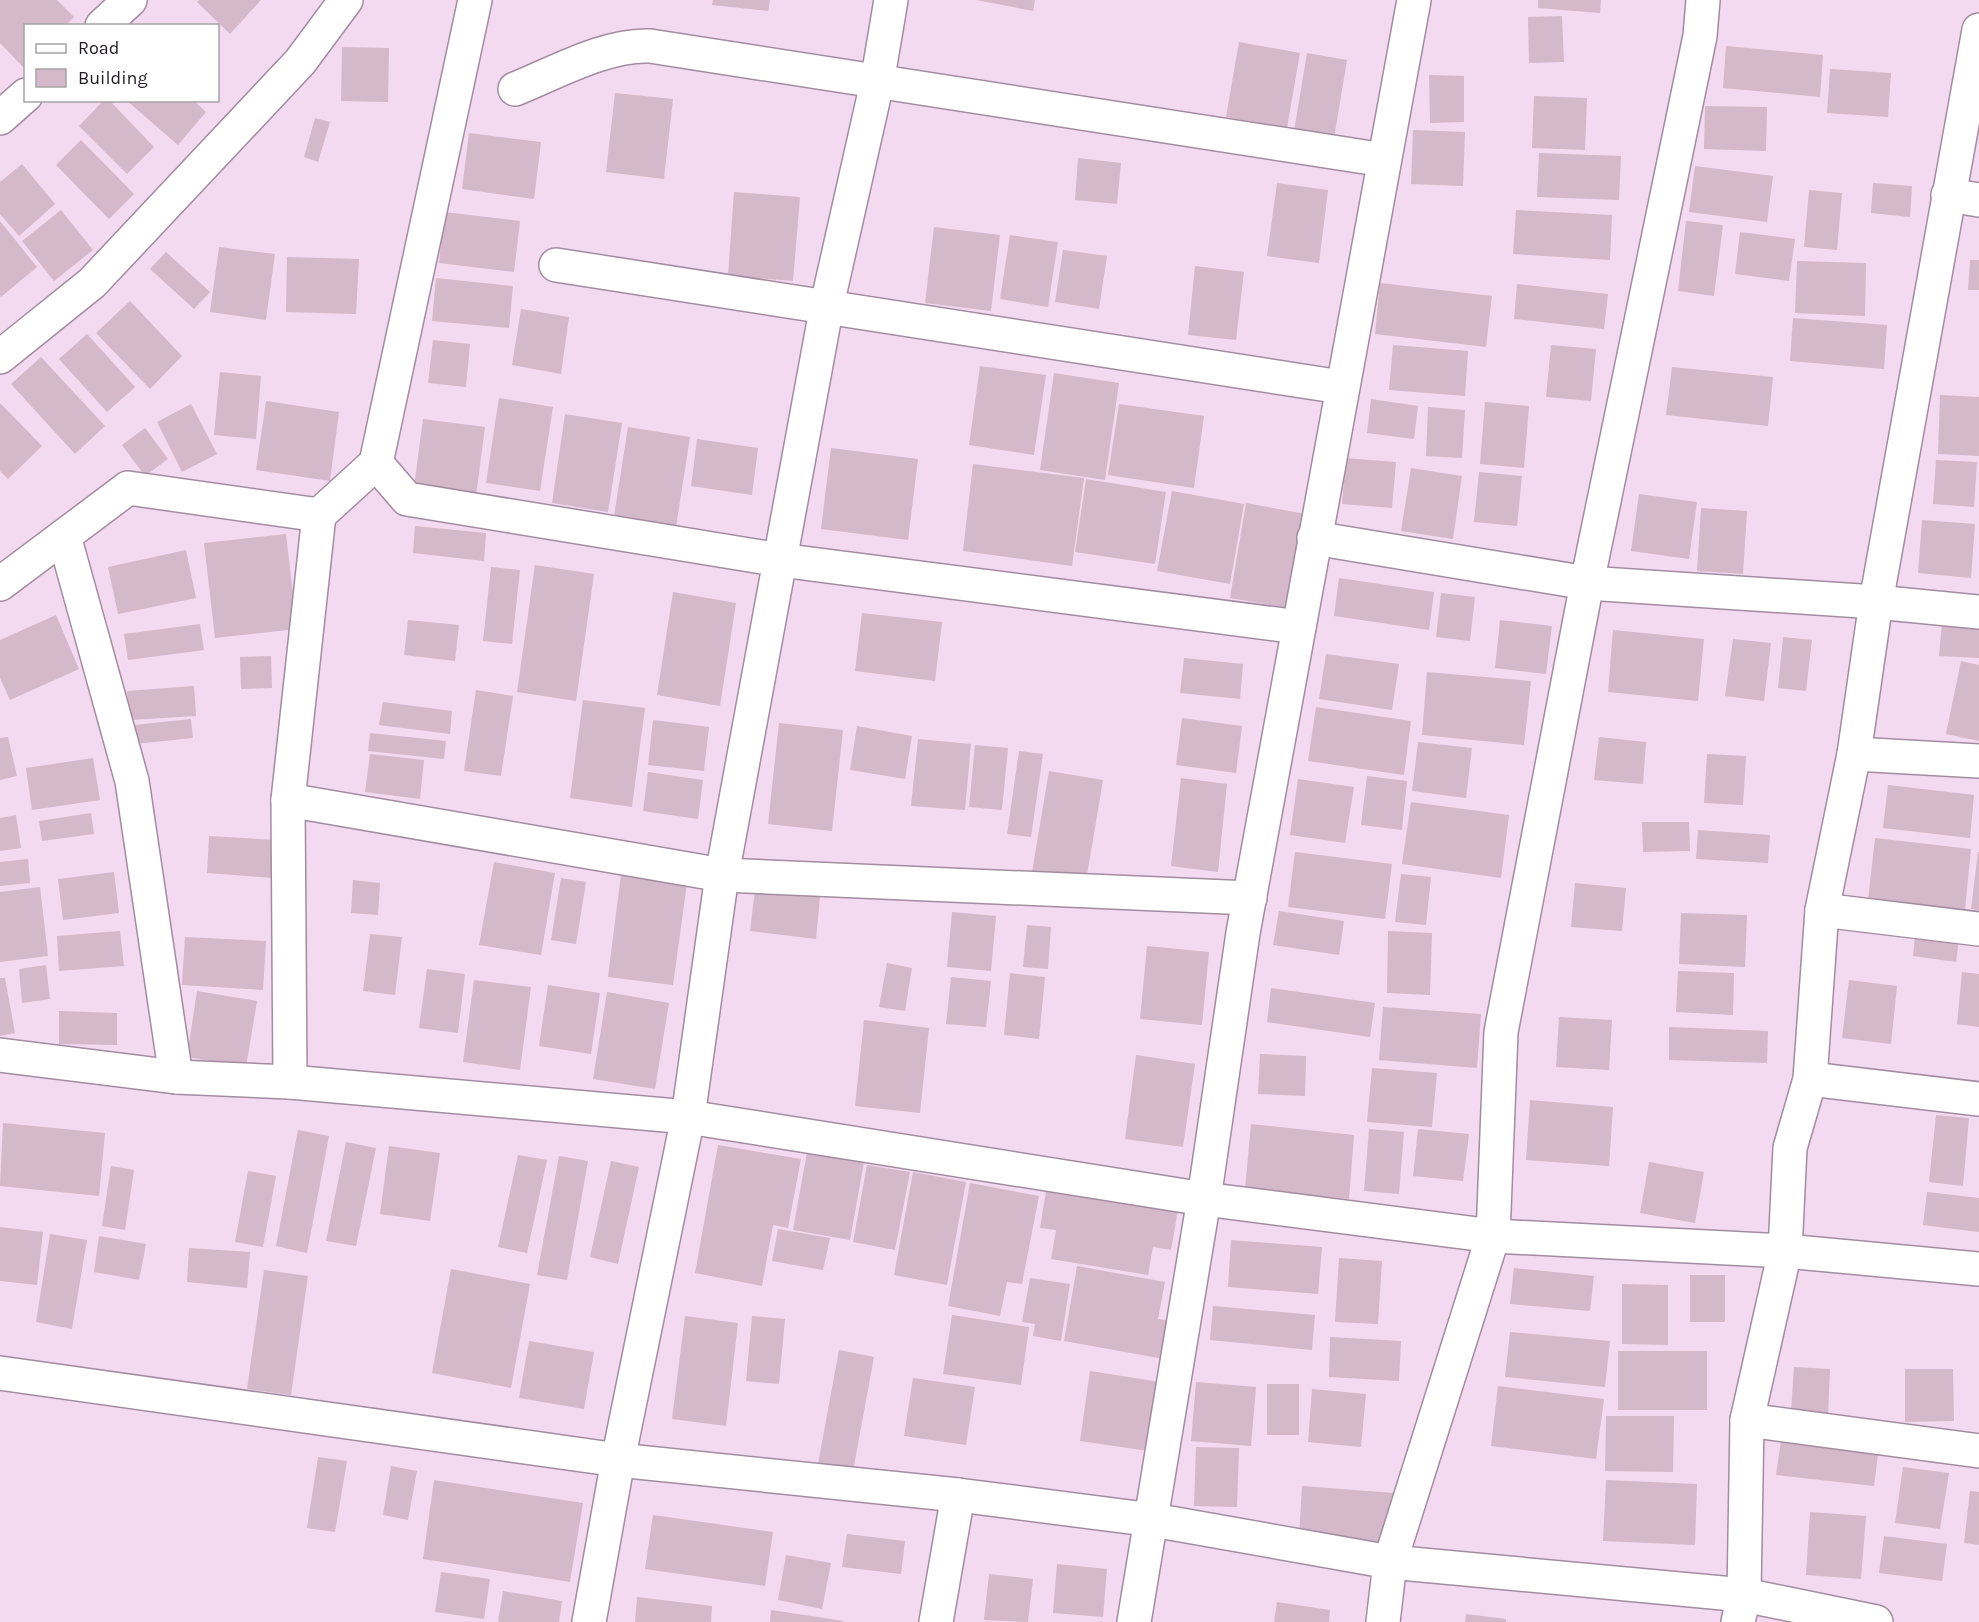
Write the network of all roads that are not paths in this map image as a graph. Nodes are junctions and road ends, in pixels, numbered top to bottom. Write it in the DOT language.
graph roads {
  1 [pos="130,0"];
  2 [pos="346,0"];
  3 [pos="474,0"];
  4 [pos="891,0"];
  5 [pos="1414,0"];
  6 [pos="1703,0"];
  7 [pos="104,24"];
  8 [pos="1979,30"];
  9 [pos="877,83"];
  10 [pos="515,89"];
  11 [pos="24,97"];
  12 [pos="0,118"];
  13 [pos="1384,160"];
  14 [pos="1963,198"];
  15 [pos="556,265"];
  16 [pos="826,305"];
  17 [pos="0,357"];
  18 [pos="1341,387"];
  19 [pos="376,463"];
  20 [pos="319,515"];
  21 [pos="64,536"];
  22 [pos="1314,538"];
  23 [pos="780,560"];
  24 [pos="1587,583"];
  25 [pos="0,584"];
  26 [pos="1876,602"];
  27 [pos="1979,612"];
  28 [pos="1299,627"];
  29 [pos="1854,754"];
  30 [pos="1979,761"];
  31 [pos="288,800"];
  32 [pos="722,874"];
  33 [pos="1250,898"];
  34 [pos="1822,910"];
  35 [pos="1979,929"];
  36 [pos="0,1055"];
  37 [pos="176,1077"];
  38 [pos="1810,1079"];
  39 [pos="290,1082"];
  40 [pos="1979,1099"];
  41 [pos="688,1118"];
  42 [pos="1204,1200"];
  43 [pos="1493,1236"];
  44 [pos="1785,1251"];
  45 [pos="1979,1269"];
  46 [pos="0,1373"];
  47 [pos="1747,1420"];
  48 [pos="1979,1451"];
  49 [pos="618,1460"];
  50 [pos="958,1494"];
  51 [pos="1153,1520"];
  52 [pos="1390,1562"];
  53 [pos="1741,1608"];
  54 [pos="589,1622"];
  55 [pos="936,1622"];
  56 [pos="1134,1622"];
  57 [pos="1383,1622"];
  58 [pos="1876,1622"];
  1 -- 7 [label="street"];
  2 -- 17 [label="street"];
  3 -- 19 [label="street"];
  4 -- 9 [label="street"];
  5 -- 13 [label="street"];
  6 -- 24 [label="street"];
  8 -- 14 [label="street"];
  9 -- 10 [label="street"];
  9 -- 13 [label="street"];
  9 -- 16 [label="street"];
  11 -- 12 [label="street"];
  13 -- 18 [label="street"];
  14 -- 26 [label="street"];
  15 -- 16 [label="street"];
  16 -- 18 [label="street"];
  16 -- 23 [label="street"];
  18 -- 22 [label="street"];
  19 -- 20 [label="street"];
  19 -- 23 [label="street"];
  20 -- 21 [label="street"];
  20 -- 31 [label="street"];
  21 -- 25 [label="street"];
  21 -- 37 [label="street"];
  22 -- 24 [label="street"];
  22 -- 28 [label="street"];
  23 -- 28 [label="street"];
  23 -- 32 [label="street"];
  24 -- 26 [label="street"];
  24 -- 43 [label="street"];
  26 -- 27 [label="street"];
  26 -- 29 [label="street"];
  28 -- 33 [label="street"];
  29 -- 30 [label="street"];
  29 -- 34 [label="street"];
  31 -- 32 [label="street"];
  31 -- 39 [label="street"];
  32 -- 33 [label="street"];
  32 -- 41 [label="street"];
  33 -- 42 [label="street"];
  34 -- 35 [label="street"];
  34 -- 38 [label="street"];
  36 -- 37 [label="street"];
  37 -- 39 [label="street"];
  38 -- 40 [label="street"];
  38 -- 44 [label="street"];
  39 -- 41 [label="street"];
  41 -- 42 [label="street"];
  41 -- 49 [label="street"];
  42 -- 43 [label="street"];
  42 -- 51 [label="street"];
  43 -- 44 [label="street"];
  43 -- 52 [label="street"];
  44 -- 45 [label="street"];
  44 -- 47 [label="street"];
  46 -- 49 [label="street"];
  47 -- 48 [label="street"];
  47 -- 53 [label="street"];
  49 -- 50 [label="street"];
  49 -- 54 [label="street"];
  50 -- 51 [label="street"];
  50 -- 55 [label="street"];
  51 -- 52 [label="street"];
  51 -- 56 [label="street"];
  52 -- 53 [label="street"];
  52 -- 57 [label="street"];
  53 -- 58 [label="street"];
}
